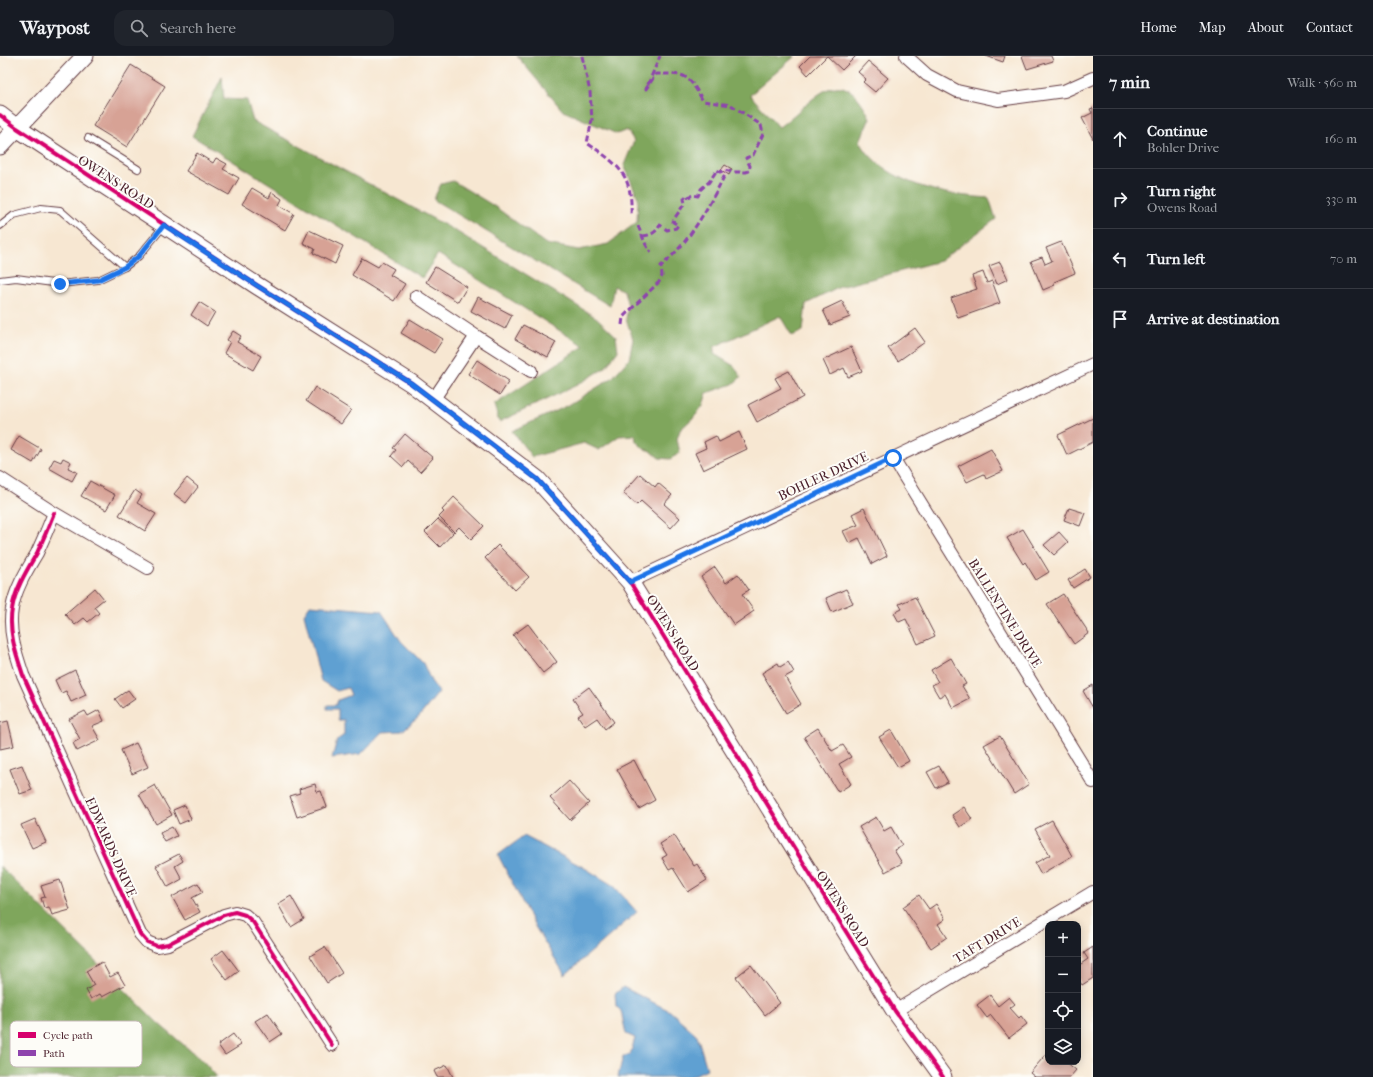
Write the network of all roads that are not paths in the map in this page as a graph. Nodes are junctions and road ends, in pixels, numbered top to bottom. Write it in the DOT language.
graph roads {
  1 [pos="85,56"];
  2 [pos="906,56"];
  3 [pos="1093,78"];
  4 [pos="0,115"];
  5 [pos="17,128"];
  6 [pos="88,138"];
  7 [pos="0,146"];
  8 [pos="138,169"];
  9 [pos="164,225"];
  10 [pos="0,226"];
  11 [pos="125,267"];
  12 [pos="0,280"];
  13 [pos="416,296"];
  14 [pos="476,336"];
  15 [pos="1093,364"];
  16 [pos="531,371"];
  17 [pos="433,400"];
  18 [pos="893,458"];
  19 [pos="0,478"];
  20 [pos="54,513"];
  21 [pos="148,568"];
  22 [pos="630,582"];
  23 [pos="1093,782"];
  24 [pos="1093,892"];
  25 [pos="894,1011"];
  26 [pos="332,1045"];
  27 [pos="943,1077"];
  1 -- 5 [label="street"];
  2 -- 3 [label="street"];
  4 -- 5 [label="street, OWENS ROAD"];
  5 -- 7 [label="street"];
  5 -- 9 [label="street, OWENS ROAD"];
  6 -- 8 [label="lane"];
  9 -- 11 [label="lane"];
  9 -- 17 [label="street, OWENS ROAD"];
  10 -- 11 [label="lane"];
  11 -- 12 [label="lane"];
  13 -- 14 [label="street"];
  14 -- 16 [label="street"];
  14 -- 17 [label="street"];
  15 -- 18 [label="street, BOHLER DRIVE"];
  17 -- 22 [label="street, OWENS ROAD"];
  18 -- 22 [label="street, BOHLER DRIVE"];
  18 -- 23 [label="street, BALLENTINE DRIVE"];
  19 -- 20 [label="street"];
  20 -- 21 [label="street"];
  20 -- 26 [label="street, EDWARDS DRIVE"];
  22 -- 25 [label="street, OWENS ROAD"];
  24 -- 25 [label="street, TAFT DRIVE"];
  25 -- 27 [label="street, OWENS ROAD"];
}
